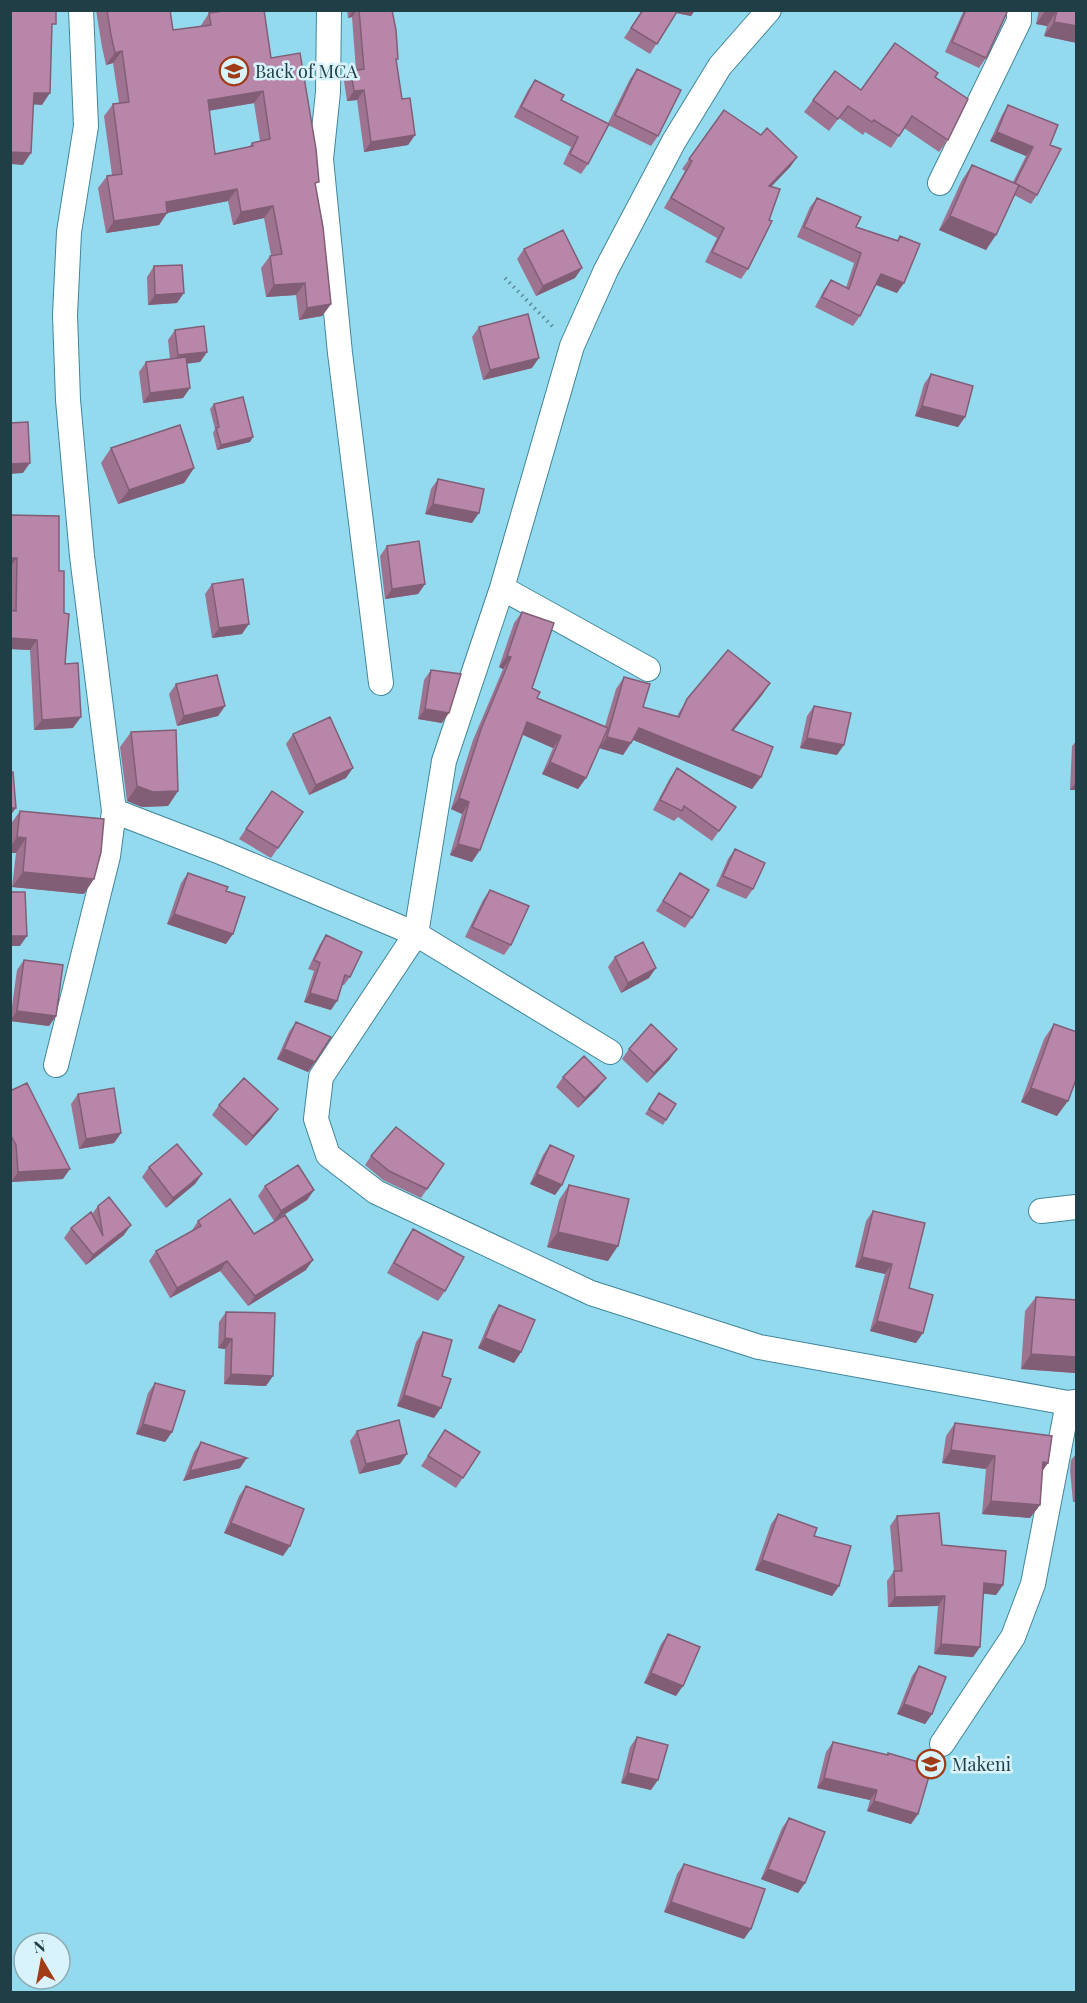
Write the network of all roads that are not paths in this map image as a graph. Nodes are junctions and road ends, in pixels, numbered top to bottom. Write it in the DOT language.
graph roads {
  1 [pos="81,10"];
  2 [pos="328,10"];
  3 [pos="769,10"];
  4 [pos="1019,10"];
  5 [pos="939,183"];
  6 [pos="502,588"];
  7 [pos="648,669"];
  8 [pos="381,682"];
  9 [pos="114,811"];
  10 [pos="416,934"];
  11 [pos="610,1052"];
  12 [pos="56,1065"];
  13 [pos="1077,1207"];
  14 [pos="1041,1211"];
  15 [pos="1072,1402"];
  16 [pos="942,1744"];
  1 -- 9 [label="street"];
  2 -- 8 [label="street"];
  3 -- 6 [label="street"];
  4 -- 5 [label="street"];
  6 -- 7 [label="street"];
  6 -- 10 [label="street"];
  9 -- 10 [label="street"];
  9 -- 12 [label="street"];
  10 -- 11 [label="street"];
  10 -- 15 [label="street"];
  13 -- 14 [label="street"];
  15 -- 16 [label="street"];
}
